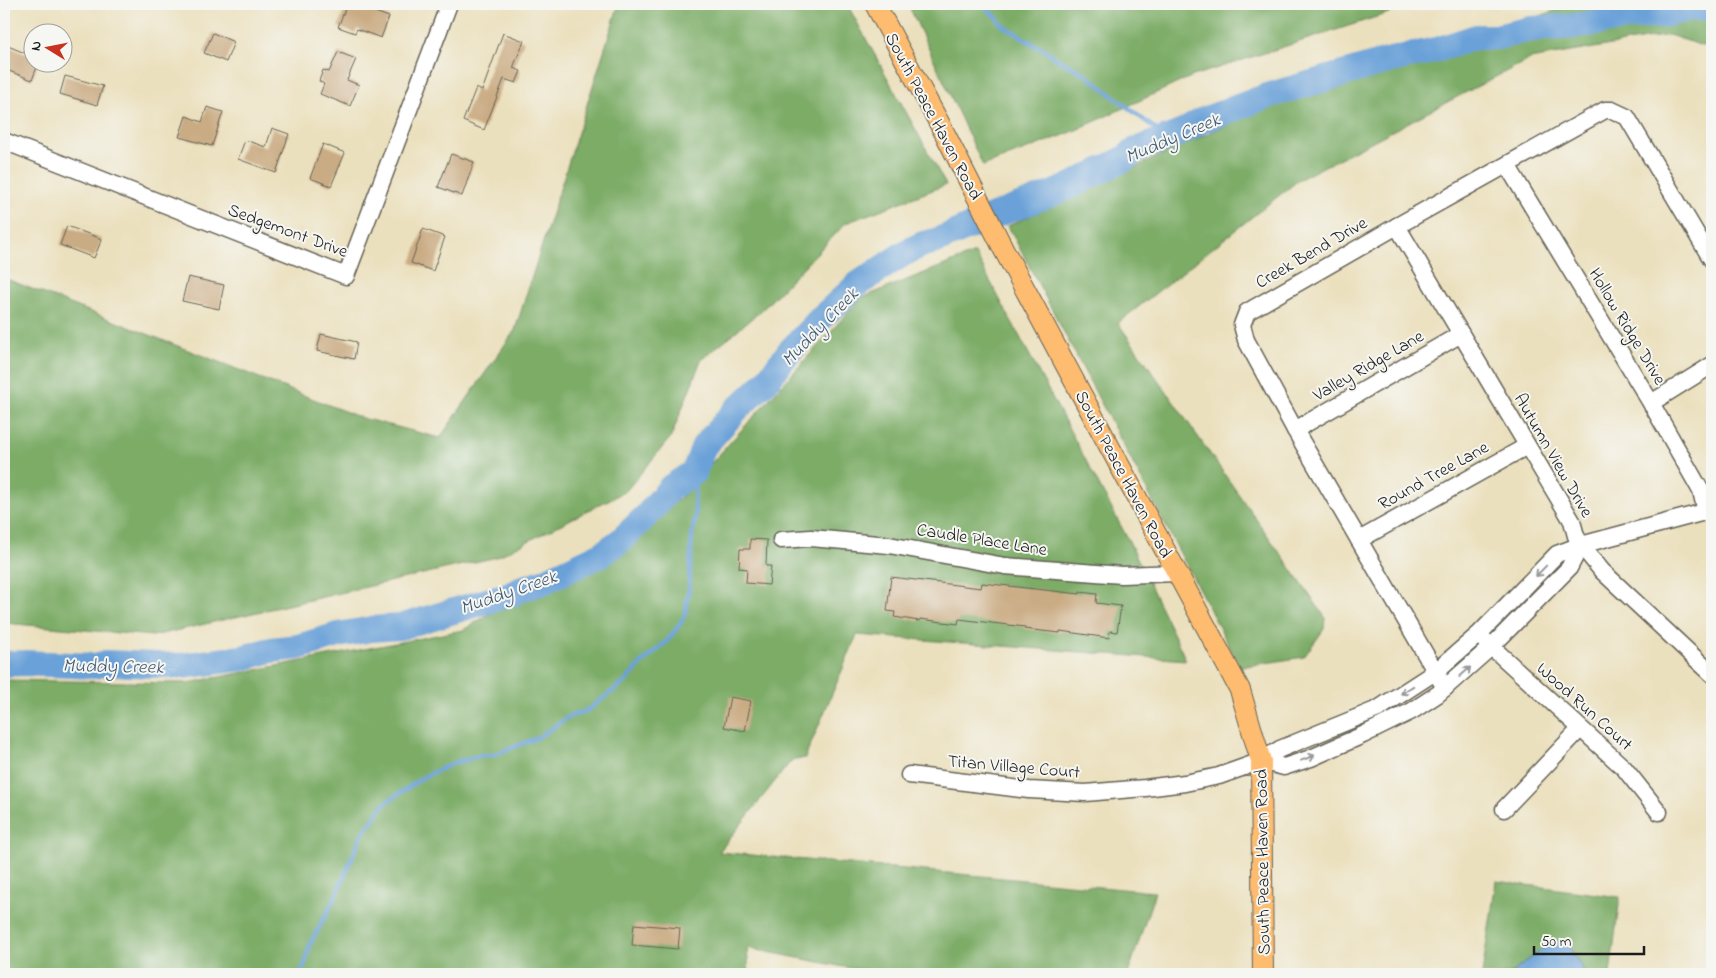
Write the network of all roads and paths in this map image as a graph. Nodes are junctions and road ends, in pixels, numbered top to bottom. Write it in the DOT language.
graph roads {
  1 [pos="449,4"];
  2 [pos="875,4"];
  3 [pos="4,141"];
  4 [pos="1507,165"];
  5 [pos="1397,226"];
  6 [pos="1712,260"];
  7 [pos="1461,334"];
  8 [pos="1712,365"];
  9 [pos="1651,403"];
  10 [pos="1296,430"];
  11 [pos="1527,446"];
  12 [pos="1709,511"];
  13 [pos="781,540"];
  14 [pos="1359,540"];
  15 [pos="1581,545"];
  16 [pos="1177,573"];
  17 [pos="1479,634"];
  18 [pos="1491,647"];
  19 [pos="1435,672"];
  20 [pos="1712,674"];
  21 [pos="1445,688"];
  22 [pos="1580,729"];
  23 [pos="1262,761"];
  24 [pos="909,775"];
  25 [pos="1504,809"];
  26 [pos="1659,812"];
  27 [pos="1264,974"];
  1 -- 3 [label="street, Sedgemont Drive"];
  2 -- 16 [label="main road, South Peace Haven Road"];
  4 -- 5 [label="street, Creek Bend Drive"];
  4 -- 6 [label="street, Creek Bend Drive"];
  4 -- 9 [label="street, Hollow Ridge Drive"];
  5 -- 7 [label="street, Autumn View Drive"];
  5 -- 10 [label="street, Creek Bend Drive"];
  7 -- 10 [label="street, Valley Ridge Lane"];
  7 -- 11 [label="street, Autumn View Drive"];
  8 -- 9 [label="street"];
  9 -- 12 [label="street, Hollow Ridge Drive"];
  10 -- 14 [label="street, Creek Bend Drive"];
  11 -- 14 [label="street, Round Tree Lane"];
  11 -- 15 [label="street, Autumn View Drive"];
  12 -- 15 [label="street, Titan Village Court"];
  13 -- 16 [label="street, Caudle Place Lane"];
  14 -- 19 [label="street, Creek Bend Drive"];
  15 -- 17 [label="street, Titan Village Court, one-way"];
  15 -- 18 [label="street"];
  15 -- 20 [label="street, Autumn View Drive"];
  16 -- 23 [label="main road, South Peace Haven Road"];
  17 -- 18 [label="street, Wood Run Court"];
  17 -- 19 [label="street, Titan Village Court"];
  21 -- 18 [label="street, one-way"];
  18 -- 22 [label="street, Wood Run Court"];
  19 -- 21 [label="street, Creek Bend Drive"];
  19 -- 23 [label="street, Titan Village Court, one-way"];
  23 -- 21 [label="street, one-way"];
  22 -- 25 [label="street"];
  22 -- 26 [label="street, Wood Run Court"];
  23 -- 24 [label="street, Titan Village Court"];
  23 -- 27 [label="main road, South Peace Haven Road"];
}
